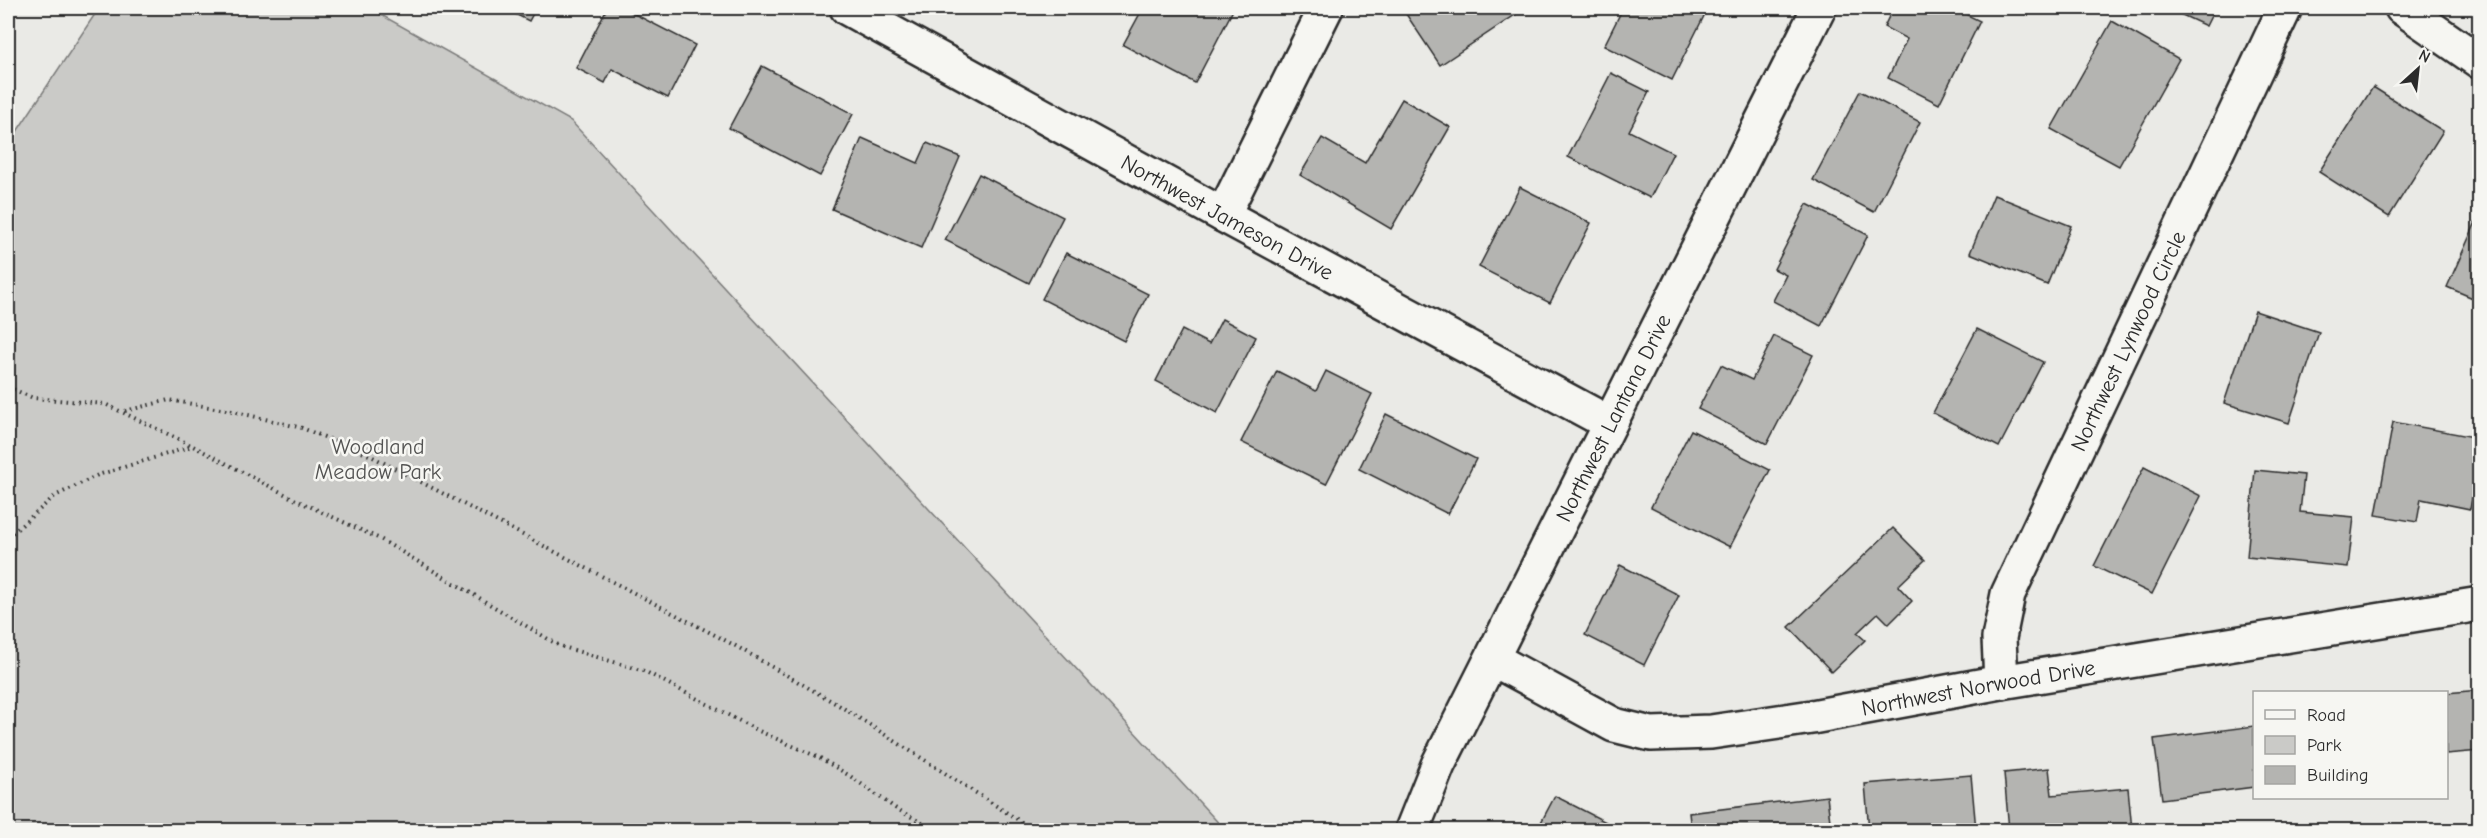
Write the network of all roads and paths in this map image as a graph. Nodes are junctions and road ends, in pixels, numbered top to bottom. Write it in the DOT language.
graph roads {
  1 [pos="847,8"];
  2 [pos="1326,8"];
  3 [pos="1819,8"];
  4 [pos="2285,8"];
  5 [pos="2402,8"];
  6 [pos="2480,62"];
  7 [pos="1223,215"];
  8 [pos="8,387"];
  9 [pos="125,411"];
  10 [pos="1609,423"];
  11 [pos="193,446"];
  12 [pos="8,537"];
  13 [pos="2480,604"];
  14 [pos="1493,659"];
  15 [pos="2001,682"];
  16 [pos="935,831"];
  17 [pos="1034,831"];
  18 [pos="1412,831"];
  1 -- 7 [label="street, Northwest Jameson Drive"];
  2 -- 7 [label="street"];
  3 -- 10 [label="street, Northwest Lantana Drive"];
  4 -- 15 [label="street, Northwest Lynwood Circle"];
  5 -- 6 [label="street"];
  7 -- 10 [label="street, Northwest Jameson Drive"];
  8 -- 9 [label="path"];
  9 -- 11 [label="path"];
  9 -- 17 [label="path"];
  10 -- 14 [label="street, Northwest Lantana Drive"];
  11 -- 12 [label="path"];
  11 -- 16 [label="path"];
  13 -- 15 [label="street, Northwest Norwood Drive"];
  14 -- 15 [label="street, Northwest Norwood Drive"];
  14 -- 18 [label="street, Northwest Lantana Drive"];
}
